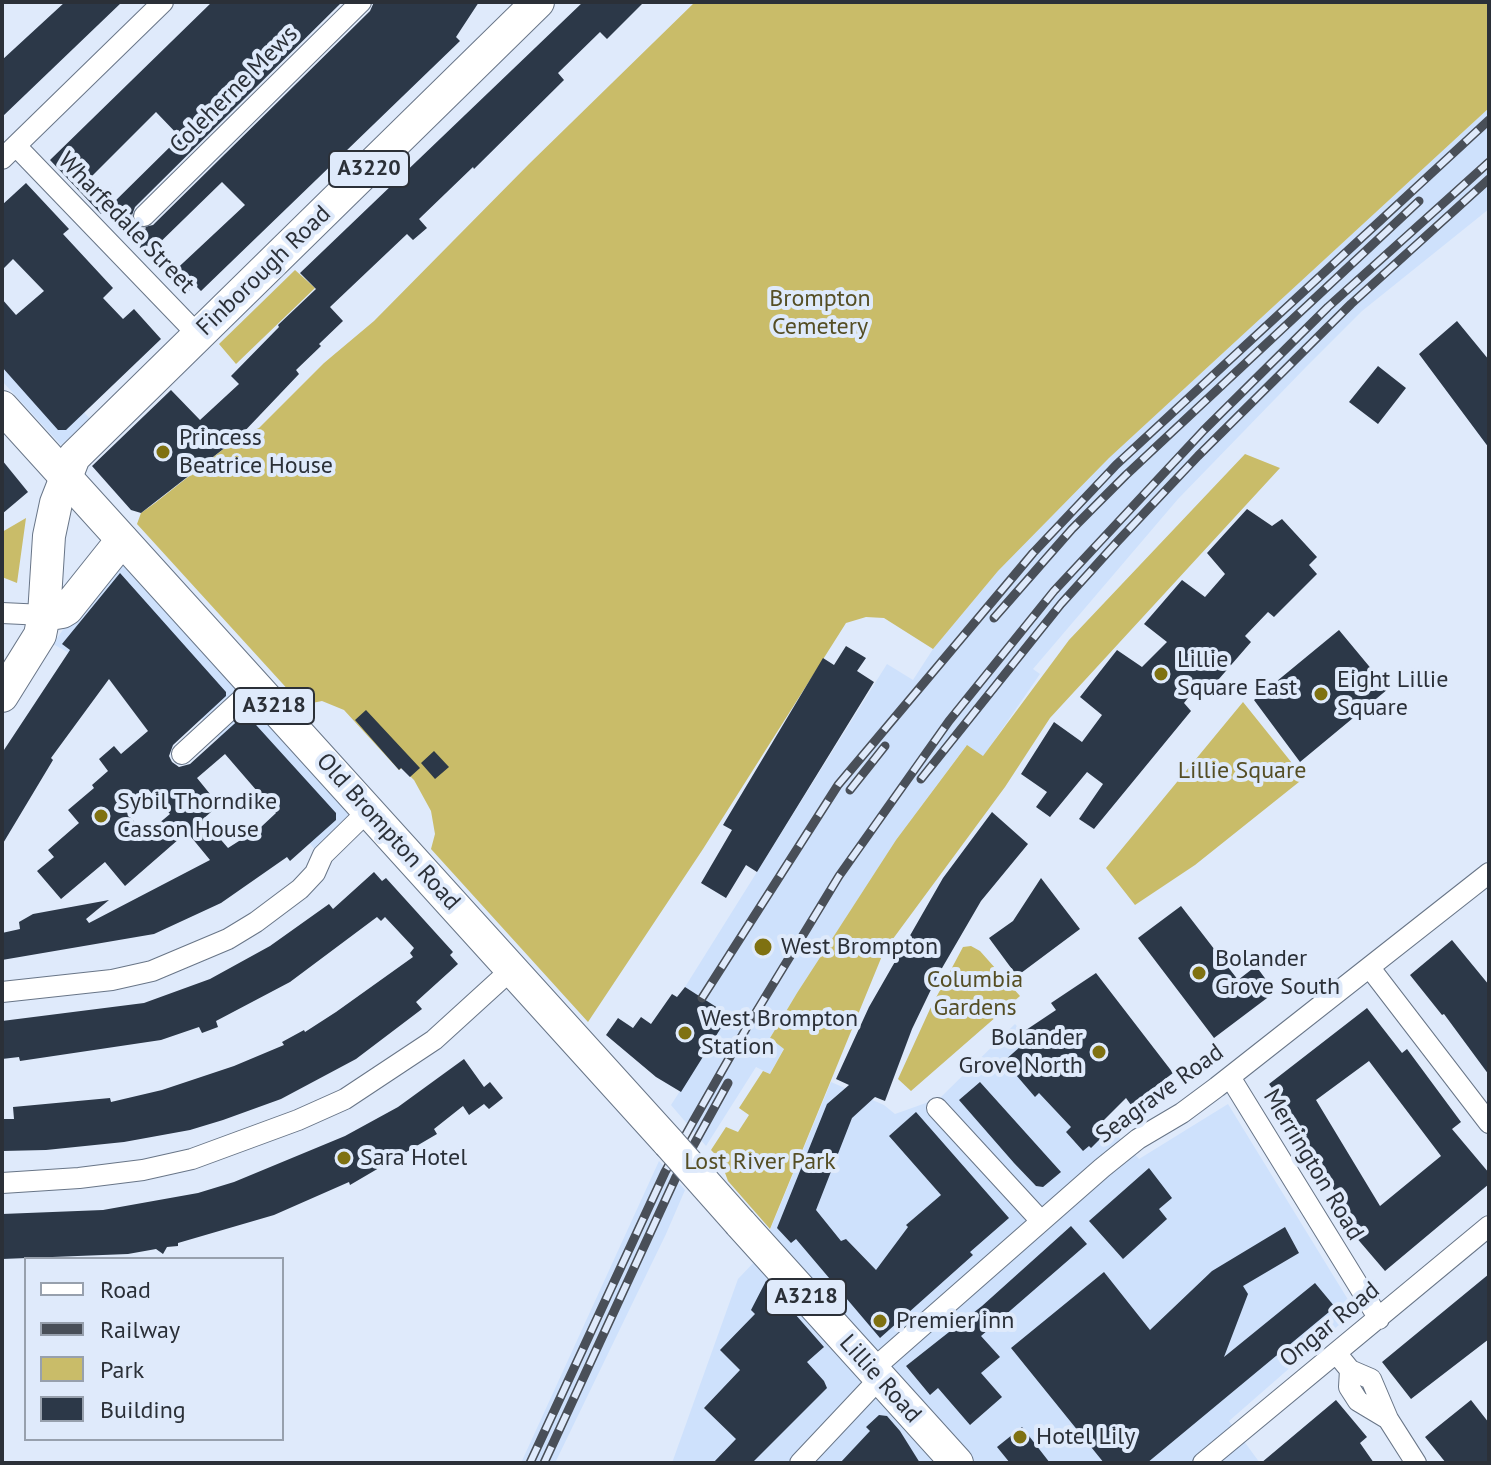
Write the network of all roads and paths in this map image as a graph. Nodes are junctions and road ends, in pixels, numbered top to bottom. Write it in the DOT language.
graph roads {
  1 [pos="163,2"];
  2 [pos="361,2"];
  3 [pos="538,2"];
  4 [pos="9,152"];
  5 [pos="144,216"];
  6 [pos="199,336"];
  7 [pos="2,407"];
  8 [pos="65,478"];
  9 [pos="122,540"];
  10 [pos="2,613"];
  11 [pos="44,615"];
  12 [pos="256,686"];
  13 [pos="2,696"];
  14 [pos="182,754"];
  15 [pos="368,811"];
  16 [pos="1489,873"];
  17 [pos="1370,968"];
  18 [pos="512,969"];
  19 [pos="2,992"];
  20 [pos="1230,1077"];
  21 [pos="937,1108"];
  22 [pos="1489,1123"];
  23 [pos="2,1183"];
  24 [pos="1041,1221"];
  25 [pos="740,1223"];
  26 [pos="1489,1226"];
  27 [pos="1379,1319"];
  28 [pos="1343,1362"];
  29 [pos="876,1375"];
  30 [pos="800,1463"];
  31 [pos="957,1463"];
  32 [pos="1203,1463"];
  33 [pos="1416,1463"];
  1 -- 4 [label="street"];
  2 -- 5 [label="street, Coleherne Mews"];
  3 -- 6 [label="main road, Finborough Road / A3220"];
  4 -- 6 [label="street, Wharfedale Street"];
  6 -- 8 [label="main road, Finborough Road / A3220"];
  7 -- 8 [label="main road, Old Brompton Road / A3218"];
  8 -- 9 [label="main road, Old Brompton Road / A3218"];
  8 -- 11 [label="main road, A3220"];
  9 -- 11 [label="main road"];
  9 -- 12 [label="main road, Old Brompton Road / A3218"];
  10 -- 11 [label="street"];
  11 -- 13 [label="main road, A3220"];
  12 -- 14 [label="street"];
  12 -- 15 [label="main road, Old Brompton Road / A3218"];
  15 -- 18 [label="main road, Old Brompton Road / A3218"];
  15 -- 19 [label="street"];
  16 -- 17 [label="street, Seagrave Road"];
  17 -- 20 [label="street, Seagrave Road"];
  17 -- 22 [label="street"];
  18 -- 23 [label="street"];
  18 -- 25 [label="main road, Old Brompton Road / A3218, bridge"];
  20 -- 24 [label="street, Seagrave Road"];
  20 -- 27 [label="street, Merrington Road"];
  21 -- 24 [label="street"];
  24 -- 29 [label="street, Seagrave Road"];
  25 -- 29 [label="main road, Lillie Road / A3218"];
  26 -- 27 [label="street, Ongar Road"];
  27 -- 28 [label="street, Ongar Road"];
  28 -- 32 [label="street, Ongar Road"];
  28 -- 33 [label="street"];
  29 -- 30 [label="street, Seagrave Road"];
  29 -- 31 [label="main road, Lillie Road / A3218"];
}
